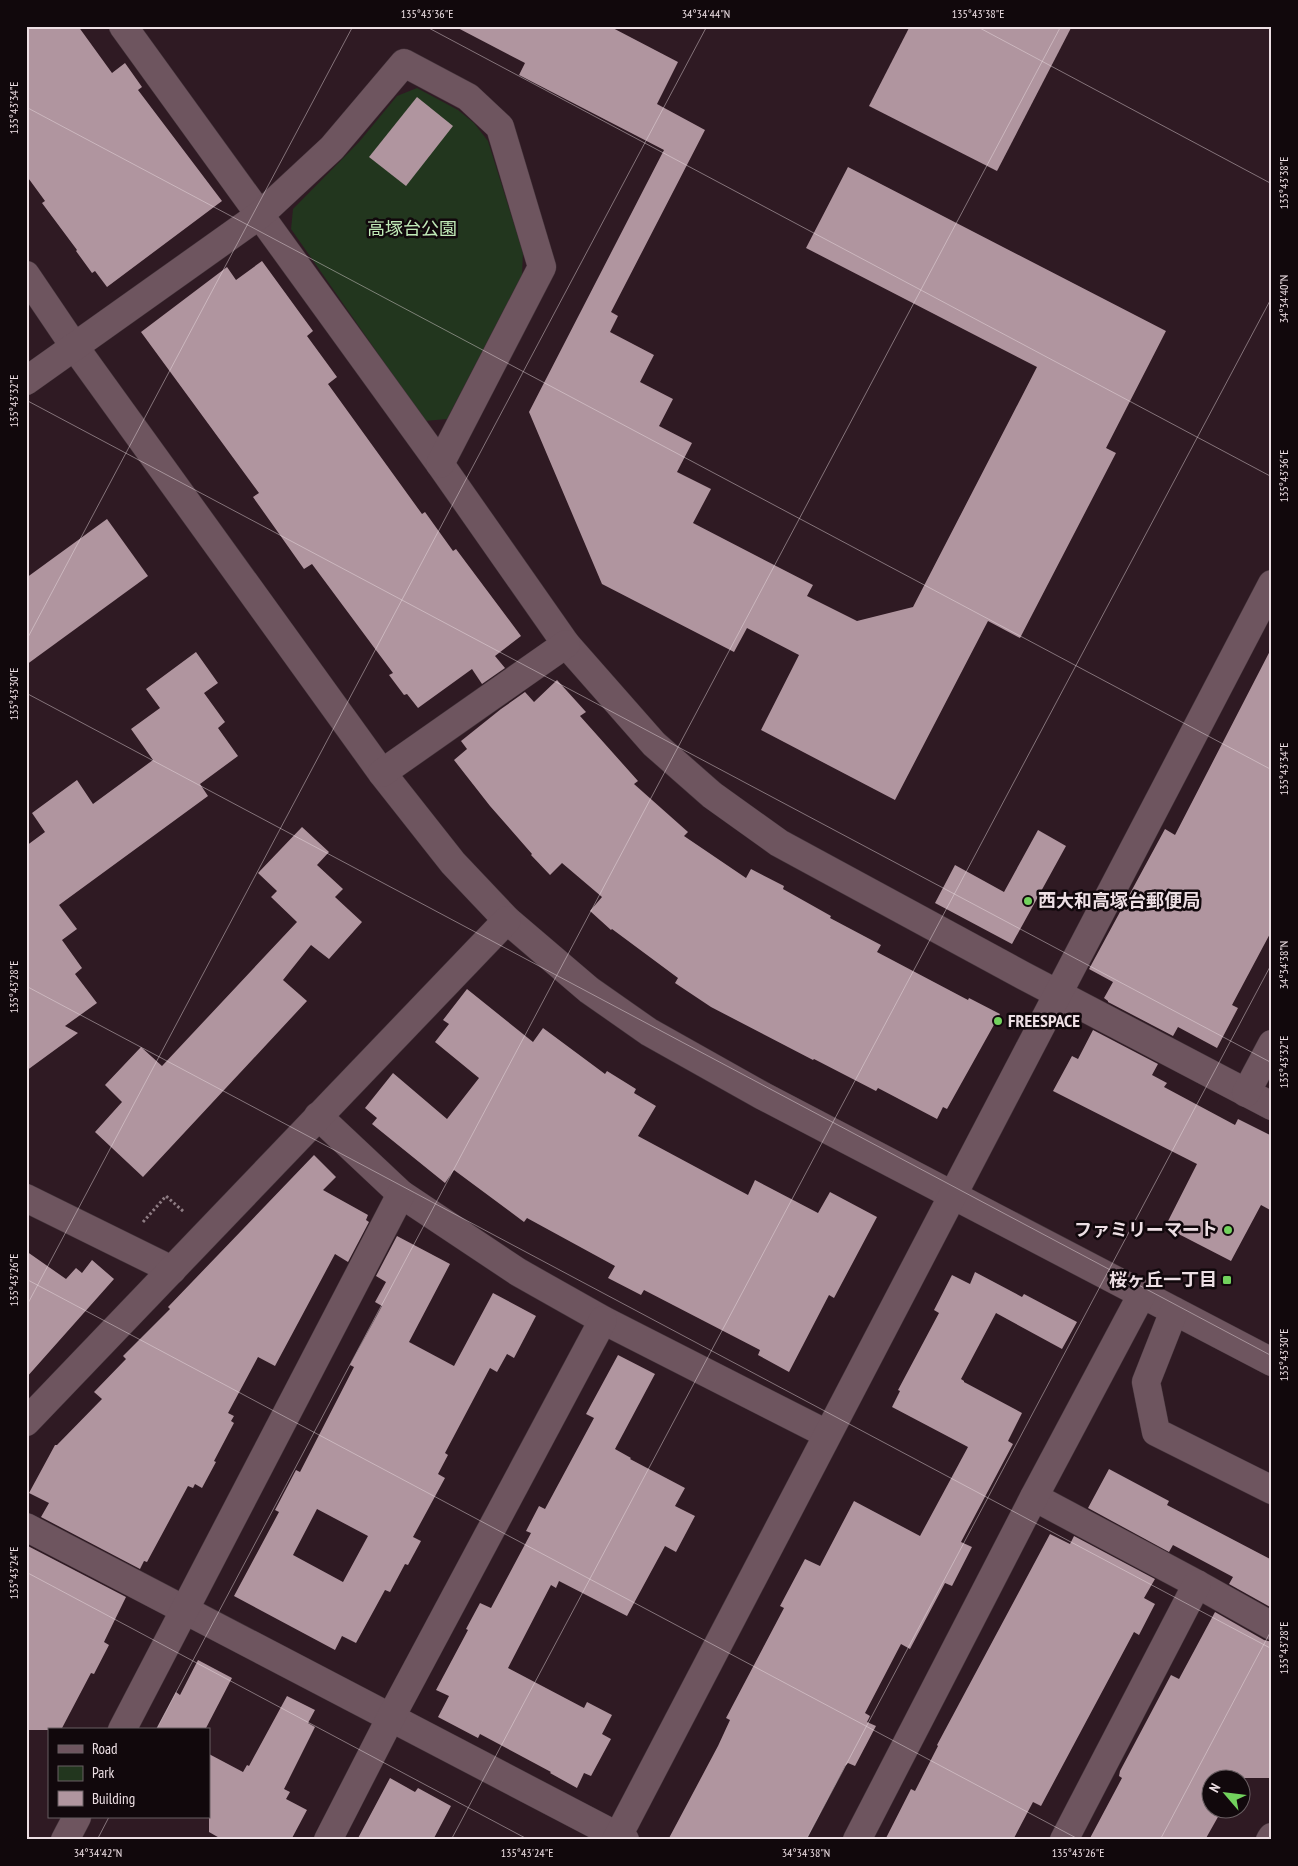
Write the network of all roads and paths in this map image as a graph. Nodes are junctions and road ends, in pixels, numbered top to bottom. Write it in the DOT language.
graph roads {
  1 [pos="124,26"];
  2 [pos="261,214"];
  3 [pos="26,275"];
  4 [pos="74,346"];
  5 [pos="26,381"];
  6 [pos="440,464"];
  7 [pos="1272,584"];
  8 [pos="566,644"];
  9 [pos="382,773"];
  10 [pos="506,920"];
  11 [pos="1057,994"];
  12 [pos="1272,1044"];
  13 [pos="1246,1093"];
  14 [pos="1272,1106"];
  15 [pos="318,1116"];
  16 [pos="401,1194"];
  17 [pos="952,1194"];
  18 [pos="26,1198"];
  19 [pos="184,1213"];
  20 [pos="139,1226"];
  21 [pos="172,1270"];
  22 [pos="1142,1294"];
  23 [pos="1174,1311"];
  24 [pos="603,1320"];
  25 [pos="1272,1362"];
  26 [pos="26,1422"];
  27 [pos="827,1434"];
  28 [pos="1272,1490"];
  29 [pos="1034,1497"];
  30 [pos="26,1527"];
  31 [pos="1197,1584"];
  32 [pos="184,1608"];
  33 [pos="1272,1626"];
  34 [pos="391,1717"];
  35 [pos="123,1728"];
  36 [pos="76,1818"];
  37 [pos="620,1838"];
  38 [pos="65,1840"];
  39 [pos="328,1840"];
  40 [pos="857,1840"];
  41 [pos="1064,1840"];
  1 -- 2 [label="street"];
  2 -- 4 [label="street"];
  2 -- 6 [label="street"];
  2 -- 6 [label="street"];
  3 -- 4 [label="street"];
  4 -- 5 [label="street"];
  4 -- 9 [label="street"];
  6 -- 8 [label="street"];
  7 -- 11 [label="street"];
  8 -- 9 [label="street"];
  8 -- 11 [label="street"];
  9 -- 10 [label="street"];
  10 -- 15 [label="street"];
  10 -- 17 [label="street"];
  11 -- 13 [label="street"];
  11 -- 17 [label="street"];
  12 -- 13 [label="street"];
  13 -- 14 [label="street"];
  15 -- 16 [label="street"];
  15 -- 21 [label="street"];
  16 -- 24 [label="street"];
  16 -- 32 [label="street"];
  17 -- 22 [label="street"];
  17 -- 27 [label="street"];
  18 -- 21 [label="street"];
  19 -- 20 [label="path"];
  21 -- 26 [label="street"];
  22 -- 23 [label="street"];
  22 -- 29 [label="street"];
  23 -- 25 [label="street"];
  23 -- 28 [label="street"];
  24 -- 27 [label="street"];
  24 -- 34 [label="street"];
  27 -- 37 [label="street"];
  29 -- 31 [label="street"];
  29 -- 40 [label="street"];
  30 -- 32 [label="street"];
  31 -- 33 [label="street"];
  31 -- 41 [label="street"];
  32 -- 34 [label="street"];
  32 -- 35 [label="street"];
  34 -- 37 [label="street"];
  34 -- 39 [label="street"];
  36 -- 38 [label="street"];
}
